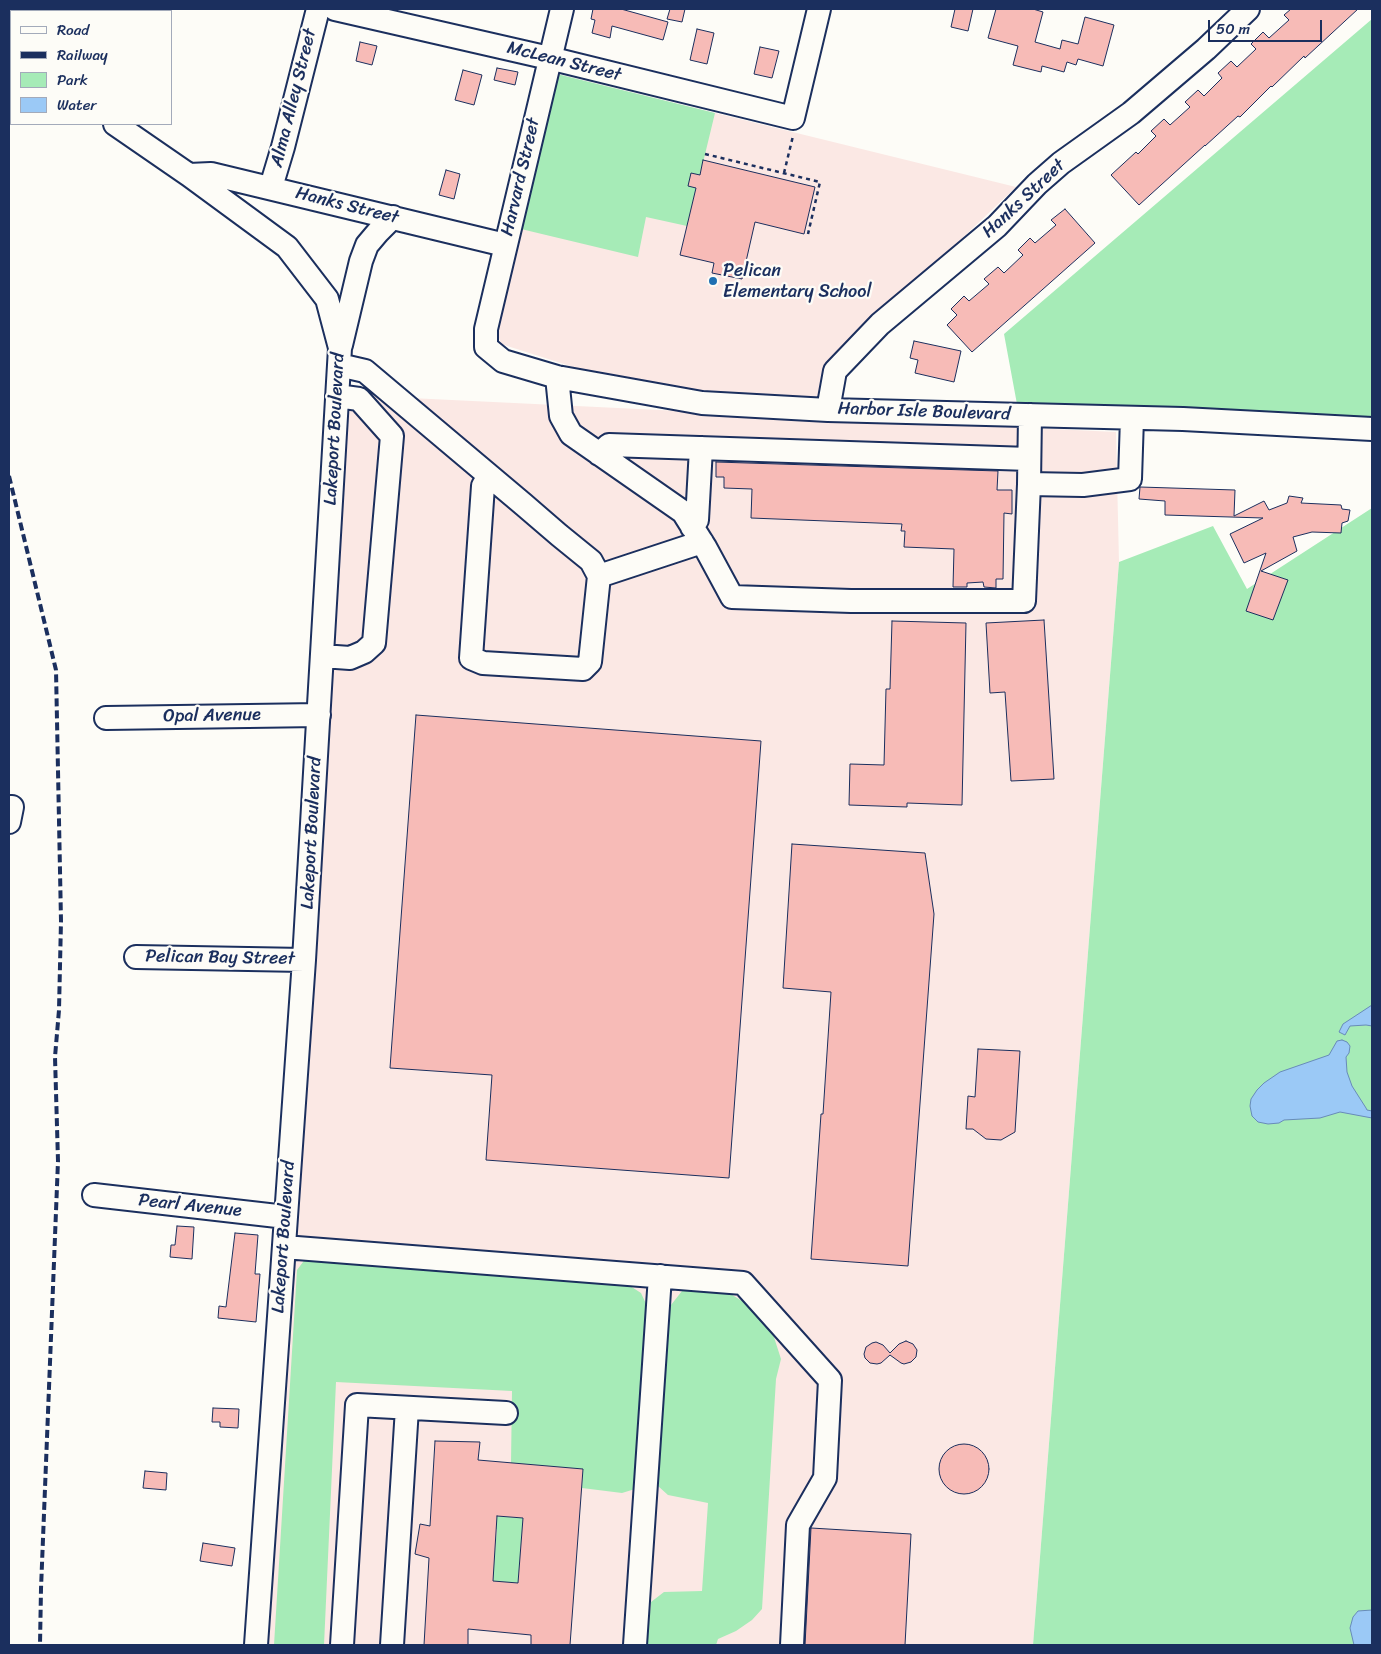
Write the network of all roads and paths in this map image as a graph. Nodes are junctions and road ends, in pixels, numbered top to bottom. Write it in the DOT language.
graph roads {
  1 [pos="318,9"];
  2 [pos="335,9"];
  3 [pos="562,9"];
  4 [pos="819,9"];
  5 [pos="1248,9"];
  6 [pos="549,58"];
  7 [pos="116,125"];
  8 [pos="793,125"];
  9 [pos="705,154"];
  10 [pos="784,173"];
  11 [pos="189,175"];
  12 [pos="271,188"];
  13 [pos="393,217"];
  14 [pos="808,234"];
  15 [pos="505,245"];
  16 [pos="486,347"];
  17 [pos="340,357"];
  18 [pos="557,377"];
  19 [pos="337,396"];
  20 [pos="828,410"];
  21 [pos="1030,415"];
  22 [pos="1132,418"];
  23 [pos="1372,429"];
  24 [pos="702,448"];
  25 [pos="600,454"];
  26 [pos="1030,459"];
  27 [pos="489,476"];
  28 [pos="1029,484"];
  29 [pos="697,535"];
  30 [pos="599,576"];
  31 [pos="322,656"];
  32 [pos="319,715"];
  33 [pos="106,718"];
  34 [pos="136,956"];
  35 [pos="304,960"];
  36 [pos="94,1195"];
  37 [pos="286,1217"];
  38 [pos="284,1247"];
  39 [pos="660,1276"];
  40 [pos="408,1408"];
  41 [pos="506,1413"];
  42 [pos="256,1645"];
  43 [pos="342,1645"];
  44 [pos="392,1645"];
  45 [pos="635,1645"];
  46 [pos="792,1645"];
  1 -- 12 [label="street, Alma Alley Street"];
  2 -- 6 [label="street, McLean Street"];
  3 -- 6 [label="street, Harvard Street"];
  4 -- 8 [label="street"];
  5 -- 20 [label="street, Hanks Street"];
  6 -- 8 [label="street, McLean Street"];
  6 -- 15 [label="street, Harvard Street"];
  7 -- 11 [label="street, Lakeport Boulevard"];
  8 -- 10 [label="path"];
  9 -- 10 [label="path"];
  10 -- 14 [label="path"];
  11 -- 12 [label="street, Hanks Street"];
  11 -- 17 [label="street, Lakeport Boulevard"];
  12 -- 13 [label="street, Hanks Street"];
  13 -- 15 [label="street, Hanks Street"];
  13 -- 17 [label="street"];
  15 -- 16 [label="street, Harvard Street"];
  16 -- 18 [label="street, Harbor Isle Boulevard"];
  17 -- 19 [label="street, Lakeport Boulevard"];
  17 -- 27 [label="street"];
  18 -- 20 [label="street, Harbor Isle Boulevard"];
  18 -- 25 [label="street"];
  19 -- 31 [label="street, Lakeport Boulevard"];
  19 -- 31 [label="street"];
  20 -- 21 [label="street, Harbor Isle Boulevard"];
  21 -- 22 [label="street, Harbor Isle Boulevard"];
  21 -- 26 [label="street"];
  22 -- 23 [label="street, Harbor Isle Boulevard"];
  22 -- 28 [label="street"];
  24 -- 25 [label="street"];
  24 -- 26 [label="street"];
  24 -- 29 [label="street"];
  25 -- 29 [label="street"];
  26 -- 28 [label="street"];
  27 -- 30 [label="street"];
  27 -- 30 [label="street"];
  28 -- 29 [label="street"];
  29 -- 30 [label="street"];
  31 -- 32 [label="street, Lakeport Boulevard"];
  32 -- 33 [label="street, Opal Avenue"];
  32 -- 35 [label="street, Lakeport Boulevard"];
  34 -- 35 [label="street, Pelican Bay Street"];
  35 -- 37 [label="street, Lakeport Boulevard"];
  36 -- 37 [label="street, Pearl Avenue"];
  37 -- 38 [label="street, Lakeport Boulevard"];
  38 -- 39 [label="street"];
  38 -- 42 [label="street, Lakeport Boulevard"];
  39 -- 45 [label="street"];
  39 -- 46 [label="street"];
  40 -- 41 [label="street"];
  40 -- 43 [label="street"];
  40 -- 44 [label="street"];
}
